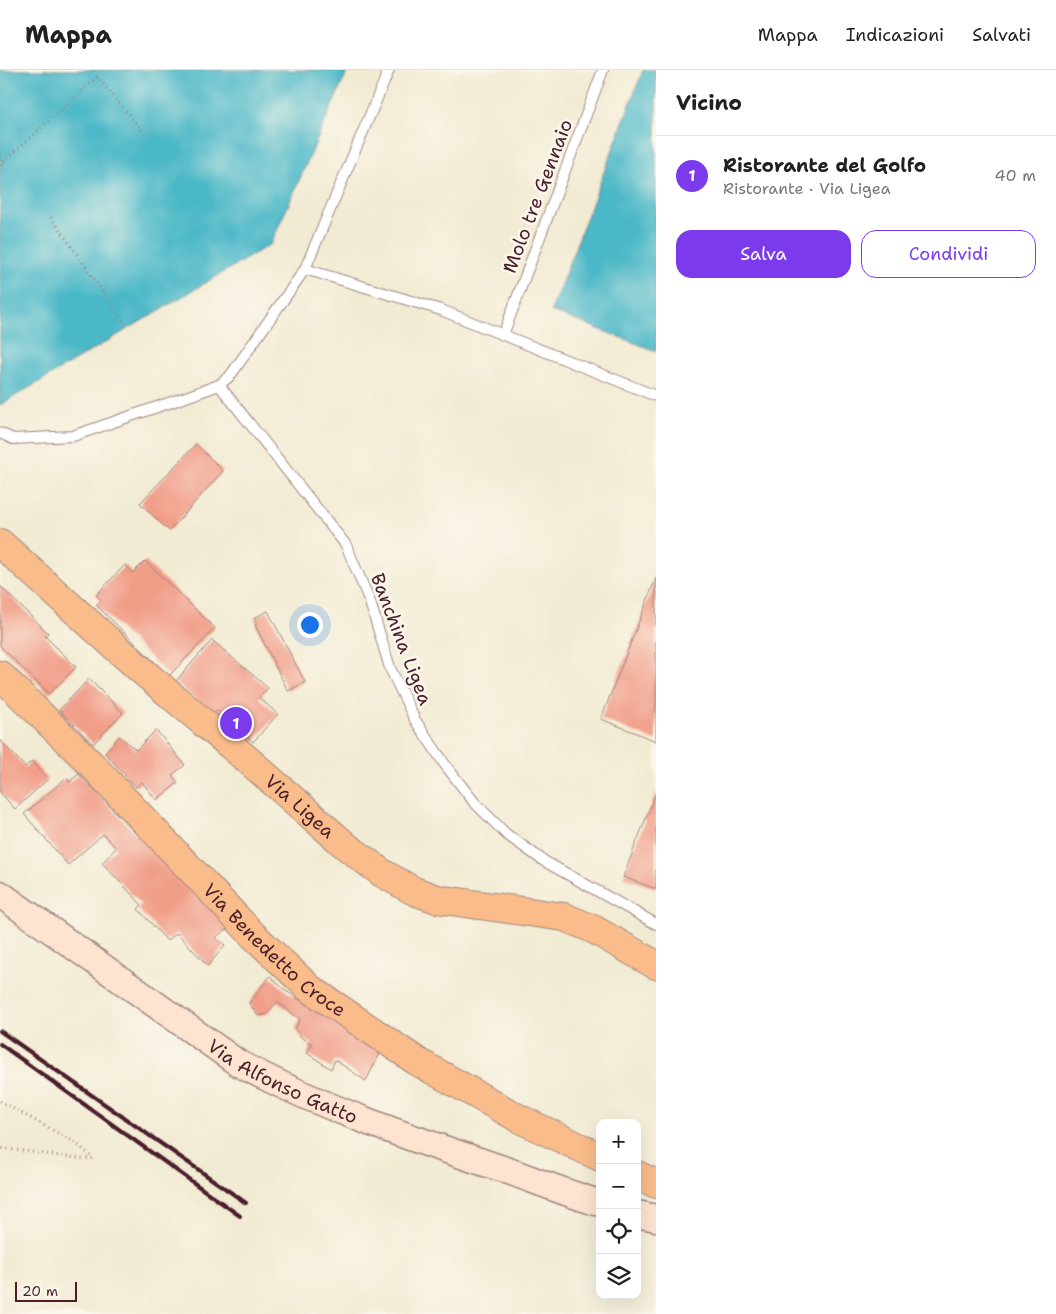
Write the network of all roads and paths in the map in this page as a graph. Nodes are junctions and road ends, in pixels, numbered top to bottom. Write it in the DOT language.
graph roads {
  1 [pos="389,70"];
  2 [pos="603,70"];
  3 [pos="145,134"];
  4 [pos="0,165"];
  5 [pos="51,217"];
  6 [pos="305,269"];
  7 [pos="128,328"];
  8 [pos="503,335"];
  9 [pos="219,385"];
  10 [pos="656,396"];
  11 [pos="0,433"];
  12 [pos="0,543"];
  13 [pos="0,675"];
  14 [pos="0,894"];
  15 [pos="656,924"];
  16 [pos="656,965"];
  17 [pos="0,1101"];
  18 [pos="0,1148"];
  19 [pos="596,1155"];
  20 [pos="641,1177"];
  21 [pos="656,1184"];
  22 [pos="596,1202"];
  23 [pos="641,1215"];
  24 [pos="656,1218"];
  1 -- 6 [label="lane"];
  2 -- 8 [label="lane, Molo tre Gennaio"];
  3 -- 4 [label="path"];
  5 -- 7 [label="path"];
  6 -- 8 [label="lane"];
  6 -- 9 [label="lane"];
  8 -- 10 [label="lane"];
  9 -- 11 [label="lane"];
  9 -- 15 [label="lane, Banchina Ligea"];
  12 -- 16 [label="main road, Via Ligea"];
  13 -- 19 [label="main road, Via Benedetto Croce"];
  14 -- 22 [label="main road, Via Alfonso Gatto"];
  17 -- 18 [label="path"];
  20 -- 21 [label="main road"];
  23 -- 24 [label="main road"];
}
